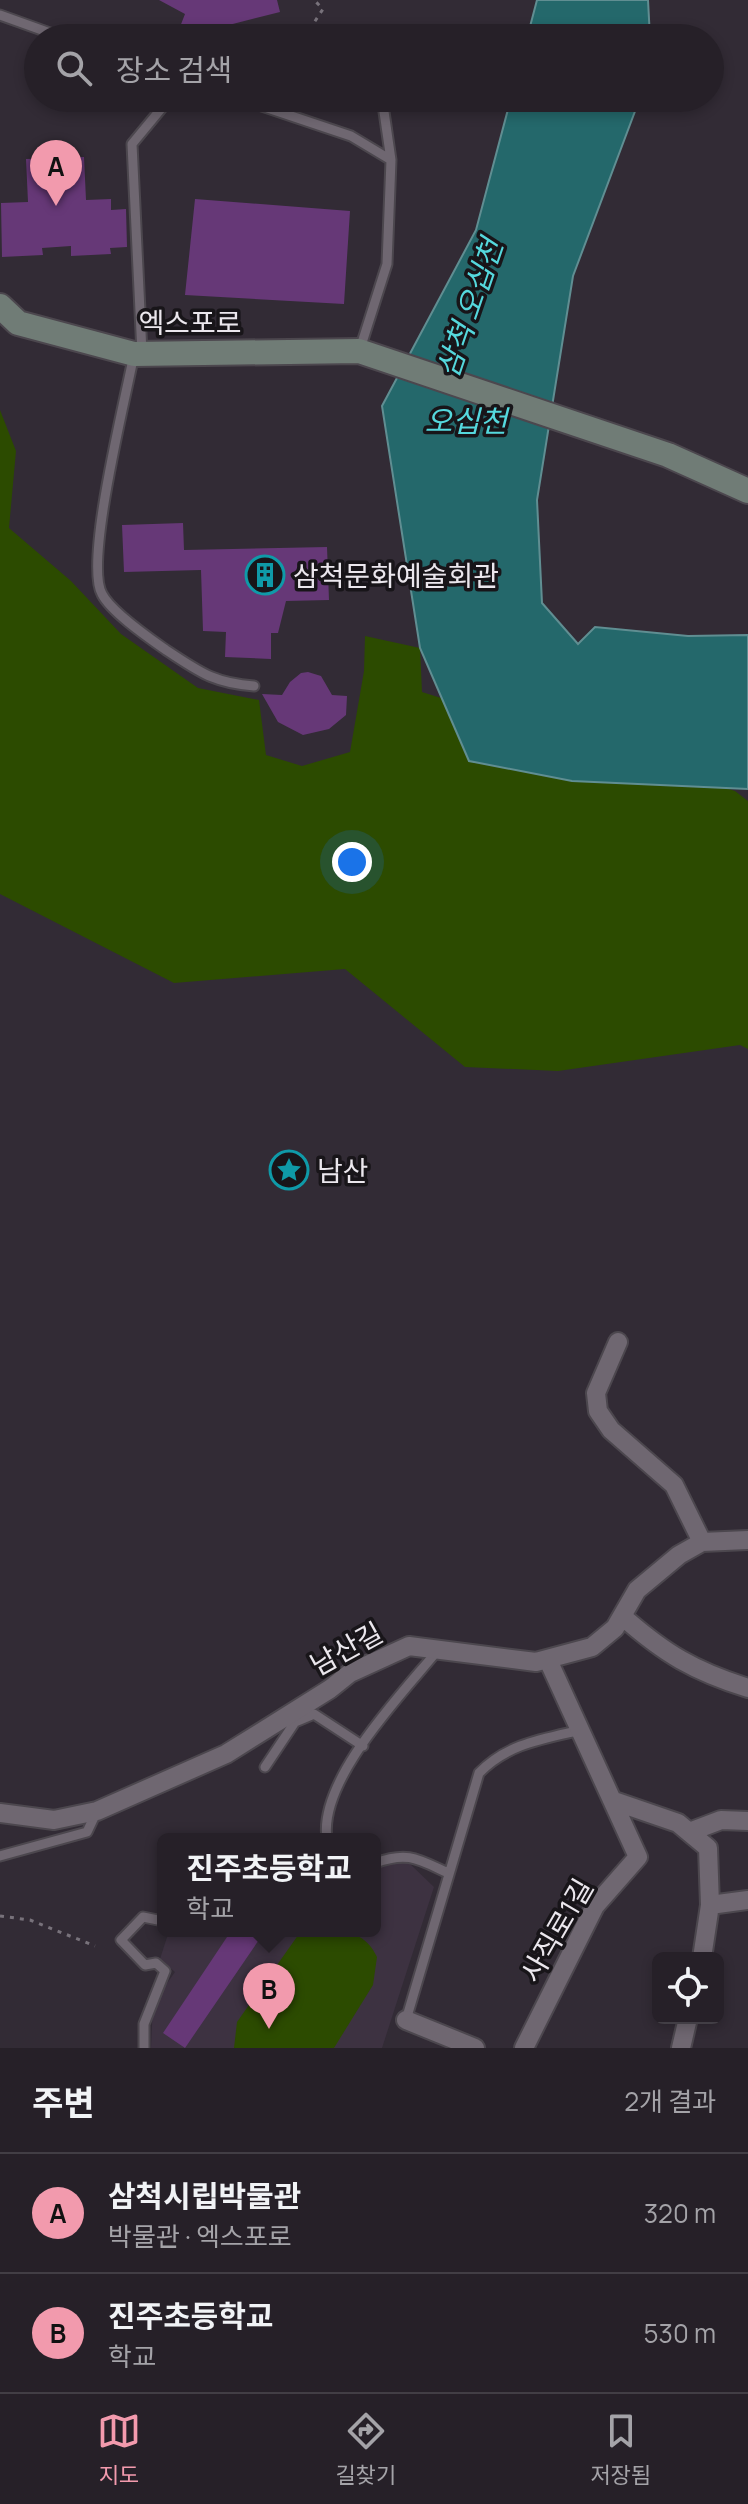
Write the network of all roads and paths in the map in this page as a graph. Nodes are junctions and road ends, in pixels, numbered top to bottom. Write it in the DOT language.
graph roads {
  1 [pos="314,0"];
  2 [pos="0,15"];
  3 [pos="25,24"];
  4 [pos="313,24"];
  5 [pos="158,112"];
  6 [pos="280,112"];
  7 [pos="384,112"];
  8 [pos="391,160"];
  9 [pos="0,306"];
  10 [pos="359,351"];
  11 [pos="138,354"];
  12 [pos="748,491"];
  13 [pos="254,686"];
  14 [pos="618,1342"];
  15 [pos="748,1540"];
  16 [pos="702,1542"];
  17 [pos="622,1616"];
  18 [pos="440,1649"];
  19 [pos="548,1660"];
  20 [pos="748,1688"];
  21 [pos="294,1716"];
  22 [pos="581,1730"];
  23 [pos="363,1746"];
  24 [pos="265,1767"];
  25 [pos="614,1801"];
  26 [pos="97,1811"];
  27 [pos="0,1813"];
  28 [pos="748,1821"];
  29 [pos="692,1831"];
  30 [pos="326,1833"];
  31 [pos="0,1856"];
  32 [pos="381,1861"];
  33 [pos="448,1873"];
  34 [pos="748,1900"];
  35 [pos="710,1905"];
  36 [pos="0,1916"];
  37 [pos="157,1920"];
  38 [pos="95,1946"];
  39 [pos="703,1952"];
  40 [pos="406,2020"];
  41 [pos="687,2024"];
  42 [pos="441,2041"];
  43 [pos="144,2048"];
  44 [pos="475,2048"];
  45 [pos="524,2048"];
  46 [pos="681,2048"];
  1 -- 4 [label="path"];
  2 -- 3 [label="lane"];
  5 -- 11 [label="lane"];
  6 -- 8 [label="lane"];
  7 -- 8 [label="lane"];
  8 -- 10 [label="lane"];
  9 -- 11 [label="street, 엑스포로"];
  10 -- 11 [label="street, 엑스포로"];
  10 -- 12 [label="street, 엑스포로"];
  11 -- 13 [label="lane"];
  14 -- 16 [label="street"];
  15 -- 16 [label="street"];
  16 -- 17 [label="street, 남산길"];
  17 -- 19 [label="street, 남산길"];
  17 -- 20 [label="street"];
  18 -- 19 [label="street, 남산길"];
  18 -- 21 [label="street, 남산길"];
  18 -- 23 [label="lane"];
  19 -- 22 [label="street"];
  21 -- 23 [label="lane"];
  21 -- 24 [label="lane"];
  21 -- 26 [label="street, 남산길"];
  22 -- 25 [label="street"];
  22 -- 33 [label="lane"];
  23 -- 30 [label="lane"];
  25 -- 29 [label="street"];
  25 -- 45 [label="street, 사직로1길"];
  26 -- 27 [label="street, 남산길"];
  26 -- 31 [label="lane"];
  28 -- 29 [label="street"];
  29 -- 35 [label="street"];
  32 -- 33 [label="lane"];
  33 -- 40 [label="lane"];
  34 -- 35 [label="street"];
  35 -- 39 [label="street"];
  36 -- 38 [label="path"];
  37 -- 43 [label="lane"];
  40 -- 42 [label="street"];
  41 -- 46 [label="street"];
  42 -- 44 [label="street"];
}
